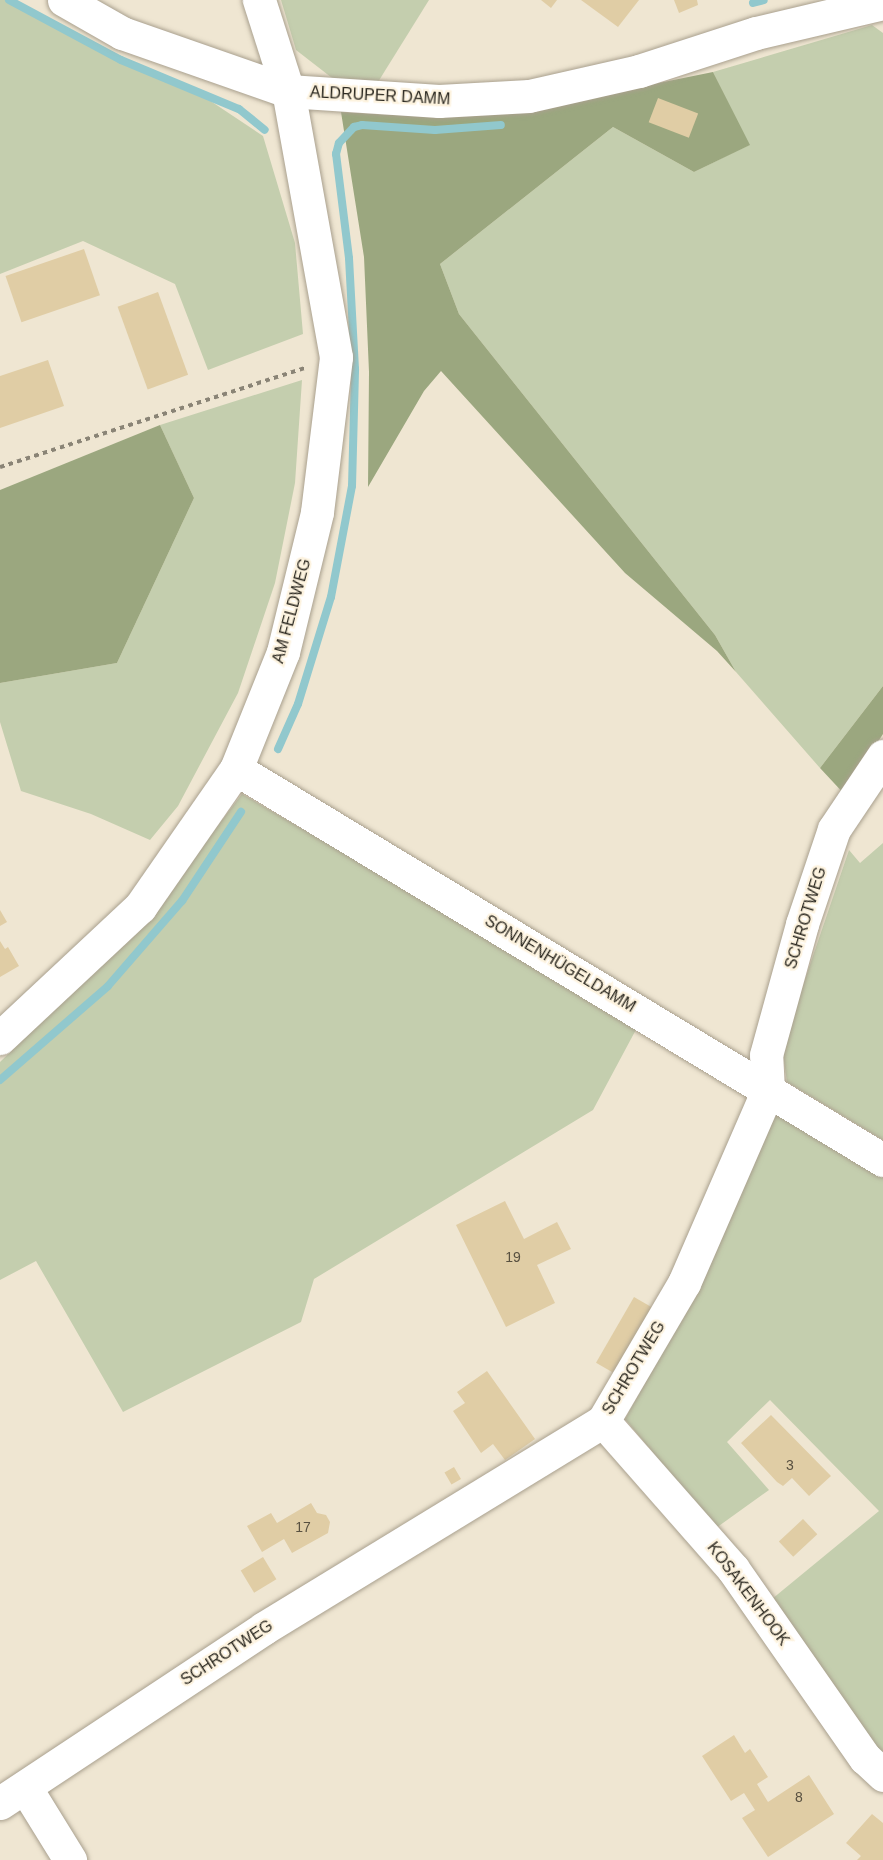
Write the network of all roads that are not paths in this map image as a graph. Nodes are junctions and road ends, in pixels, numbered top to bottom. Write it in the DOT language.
graph roads {
  1 [pos="64,0"];
  2 [pos="259,0"];
  3 [pos="883,3"];
  4 [pos="288,91"];
  5 [pos="883,756"];
  6 [pos="236,769"];
  7 [pos="0,1038"];
  8 [pos="768,1090"];
  9 [pos="883,1160"];
  10 [pos="603,1421"];
  11 [pos="883,1775"];
  12 [pos="13,1795"];
  13 [pos="69,1860"];
  1 -- 4 [label="street, ALDRUPER DAMM"];
  2 -- 4 [label="street, AM FELDWEG"];
  3 -- 4 [label="street, ALDRUPER DAMM"];
  4 -- 6 [label="street, AM FELDWEG"];
  5 -- 8 [label="street, SCHROTWEG"];
  6 -- 7 [label="street, AM FELDWEG"];
  6 -- 8 [label="street, SONNENHÜGELDAMM"];
  8 -- 9 [label="street, SONNENHÜGELDAMM"];
  8 -- 10 [label="street, SCHROTWEG"];
  10 -- 11 [label="street, KOSAKENHOOK"];
  10 -- 12 [label="street, SCHROTWEG"];
  12 -- 13 [label="street"];
}
